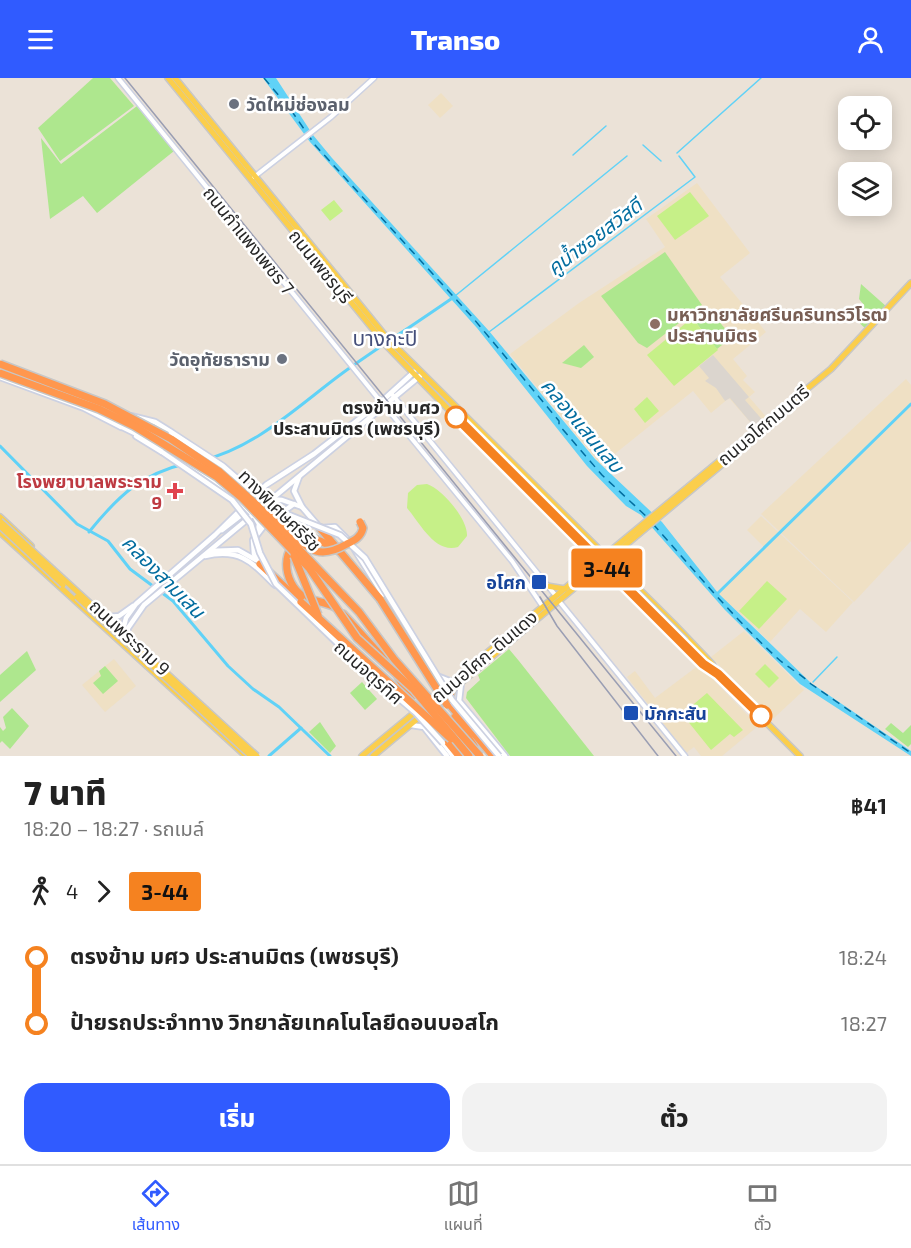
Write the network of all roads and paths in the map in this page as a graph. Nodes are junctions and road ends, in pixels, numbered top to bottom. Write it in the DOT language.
graph roads {
  1 [pos="118,78"];
  2 [pos="168,78"];
  3 [pos="175,78"];
  4 [pos="374,78"];
  5 [pos="201,114"];
  6 [pos="252,178"];
  7 [pos="911,283"];
  8 [pos="911,288"];
  9 [pos="0,366"];
  10 [pos="418,374"];
  11 [pos="0,375"];
  12 [pos="405,381"];
  13 [pos="409,385"];
  14 [pos="393,396"];
  15 [pos="383,404"];
  16 [pos="125,416"];
  17 [pos="165,451"];
  18 [pos="511,469"];
  19 [pos="304,470"];
  20 [pos="223,478"];
  21 [pos="218,485"];
  22 [pos="251,498"];
  23 [pos="268,500"];
  24 [pos="295,504"];
  25 [pos="672,504"];
  26 [pos="256,506"];
  27 [pos="302,507"];
  28 [pos="248,510"];
  29 [pos="0,519"];
  30 [pos="360,522"];
  31 [pos="0,526"];
  32 [pos="262,527"];
  33 [pos="320,528"];
  34 [pos="580,530"];
  35 [pos="0,532"];
  36 [pos="258,532"];
  37 [pos="574,536"];
  38 [pos="280,537"];
  39 [pos="597,548"];
  40 [pos="209,551"];
  41 [pos="339,551"];
  42 [pos="616,551"];
  43 [pos="592,553"];
  44 [pos="203,556"];
  45 [pos="607,558"];
  46 [pos="601,563"];
  47 [pos="260,564"];
  48 [pos="619,570"];
  49 [pos="586,572"];
  50 [pos="593,573"];
  51 [pos="613,574"];
  52 [pos="634,584"];
  53 [pos="547,586"];
  54 [pos="565,589"];
  55 [pos="627,589"];
  56 [pos="301,598"];
  57 [pos="557,599"];
  58 [pos="136,604"];
  59 [pos="543,607"];
  60 [pos="108,617"];
  61 [pos="124,631"];
  62 [pos="123,644"];
  63 [pos="432,673"];
  64 [pos="718,674"];
  65 [pos="376,679"];
  66 [pos="453,681"];
  67 [pos="461,683"];
  68 [pos="451,692"];
  69 [pos="439,693"];
  70 [pos="413,696"];
  71 [pos="419,713"];
  72 [pos="411,725"];
  73 [pos="248,756"];
  74 [pos="258,756"];
  75 [pos="362,756"];
  76 [pos="373,756"];
  77 [pos="447,756"];
  78 [pos="453,756"];
  79 [pos="459,756"];
  80 [pos="469,756"];
  81 [pos="480,756"];
  82 [pos="493,756"];
  83 [pos="499,756"];
  84 [pos="505,756"];
  85 [pos="685,756"];
  86 [pos="800,756"];
  1 -- 15 [label="street, ถนนกำแพงเพชร 7"];
  2 -- 5 [label="main road, ถนนเพชรบุรี"];
  3 -- 5 [label="main road, ถนนเพชรบุรี"];
  4 -- 6 [label="street"];
  5 -- 6 [label="main road, ถนนเพชรบุรี"];
  6 -- 10 [label="main road, ถนนเพชรบุรี"];
  7 -- 25 [label="main road, ถนนอโศกมนตรี"];
  8 -- 25 [label="main road, ถนนอโศกมนตรี"];
  9 -- 16 [label="main road"];
  9 -- 26 [label="highway, ทางพิเศษศรีรัช, bridge"];
  10 -- 12 [label="main road"];
  10 -- 13 [label="main road"];
  10 -- 18 [label="main road, ถนนเพชรบุรี"];
  11 -- 17 [label="main road, ถนนจตุรทิศ"];
  11 -- 38 [label="highway, ทางพิเศษศรีรัช, bridge"];
  12 -- 13 [label="main road"];
  12 -- 14 [label="main road"];
  13 -- 14 [label="main road"];
  14 -- 15 [label="main road"];
  14 -- 53 [label="street"];
  15 -- 19 [label="main road"];
  15 -- 22 [label="main road"];
  15 -- 59 [label="street, ถนนกำแพงเพชร 7"];
  16 -- 20 [label="main road, bridge"];
  16 -- 83 [label="main road, bridge"];
  17 -- 21 [label="main road, ถนนจตุรทิศ, bridge"];
  17 -- 65 [label="main road, ถนนจตุรทิศ, bridge"];
  18 -- 34 [label="main road, ถนนเพชรบุรี"];
  18 -- 37 [label="main road, ถนนเพชรบุรี"];
  18 -- 64 [label="main road, ถนนเพชรบุรี, bridge"];
  19 -- 23 [label="main road"];
  19 -- 27 [label="main road"];
  20 -- 21 [label="main road"];
  20 -- 22 [label="main road"];
  21 -- 28 [label="main road, ถนนจตุรทิศ"];
  22 -- 26 [label="main road"];
  22 -- 28 [label="main road"];
  23 -- 24 [label="main road"];
  23 -- 26 [label="main road"];
  24 -- 27 [label="main road"];
  24 -- 32 [label="main road"];
  25 -- 42 [label="main road, ถนนอโศกมนตรี"];
  26 -- 28 [label="main road"];
  26 -- 30 [label="highway, bridge"];
  26 -- 32 [label="main road"];
  26 -- 81 [label="highway, ทางพิเศษศรีรัช, bridge"];
  27 -- 33 [label="main road"];
  28 -- 36 [label="main road"];
  28 -- 40 [label="main road"];
  28 -- 58 [label="main road"];
  29 -- 60 [label="main road, ถนนพระราม 9"];
  29 -- 74 [label="main road, ถนนพระราม 9, bridge"];
  31 -- 73 [label="main road, ถนนพระราม 9, bridge"];
  32 -- 36 [label="main road"];
  33 -- 41 [label="highway"];
  33 -- 63 [label="main road"];
  34 -- 37 [label="main road"];
  34 -- 39 [label="main road, ถนนเพชรบุรี"];
  35 -- 62 [label="main road, ถนนพระราม 9"];
  36 -- 47 [label="main road"];
  37 -- 43 [label="main road, ถนนเพชรบุรี"];
  38 -- 65 [label="highway, bridge"];
  38 -- 80 [label="highway, ทางพิเศษศรีรัช, bridge"];
  39 -- 42 [label="main road"];
  39 -- 45 [label="main road, ถนนเพชรบุรี"];
  40 -- 44 [label="main road"];
  40 -- 47 [label="main road"];
  41 -- 56 [label="highway"];
  41 -- 81 [label="highway, bridge"];
  42 -- 45 [label="main road, ถนนอโศกมนตรี"];
  42 -- 48 [label="main road"];
  43 -- 46 [label="main road, ถนนเพชรบุรี"];
  43 -- 49 [label="main road"];
  44 -- 61 [label="main road"];
  44 -- 70 [label="main road, ถนนจตุรทิศ"];
  45 -- 46 [label="main road, ถนนอโศก-ดินแดง"];
  45 -- 48 [label="main road, ถนนเพชรบุรี"];
  46 -- 49 [label="main road, ถนนอโศก-ดินแดง"];
  46 -- 50 [label="main road, ถนนอโศก-ดินแดง"];
  46 -- 51 [label="main road, ถนนเพชรบุรี"];
  47 -- 56 [label="highway"];
  48 -- 52 [label="main road, ถนนเพชรบุรี"];
  49 -- 54 [label="main road, ถนนอโศก-ดินแดง"];
  50 -- 51 [label="main road"];
  50 -- 57 [label="main road, ถนนอโศก-ดินแดง"];
  51 -- 55 [label="main road, ถนนเพชรบุรี"];
  52 -- 55 [label="main road"];
  52 -- 64 [label="main road, ถนนเพชรบุรี"];
  53 -- 54 [label="main road"];
  53 -- 57 [label="street"];
  54 -- 57 [label="main road, ถนนอโศก-ดินแดง"];
  55 -- 64 [label="main road, ถนนเพชรบุรี"];
  56 -- 70 [label="highway"];
  56 -- 80 [label="highway, bridge"];
  57 -- 59 [label="main road, ถนนอโศก-ดินแดง"];
  57 -- 67 [label="main road, ถนนอโศก-ดินแดง"];
  57 -- 85 [label="street"];
  58 -- 60 [label="main road"];
  58 -- 61 [label="main road"];
  59 -- 66 [label="main road, ถนนอโศก-ดินแดง"];
  60 -- 61 [label="main road, ถนนพระราม 9"];
  61 -- 62 [label="main road"];
  61 -- 74 [label="main road, ถนนพระราม 9"];
  62 -- 73 [label="main road, ถนนพระราม 9"];
  63 -- 66 [label="main road"];
  63 -- 69 [label="main road"];
  64 -- 86 [label="main road, ถนนเพชรบุรี"];
  65 -- 78 [label="main road, ถนนจตุรทิศ, bridge"];
  66 -- 69 [label="main road, ถนนอโศก-ดินแดง"];
  67 -- 68 [label="main road, ถนนอโศก-ดินแดง"];
  67 -- 84 [label="main road"];
  68 -- 71 [label="main road, ถนนอโศก-ดินแดง"];
  68 -- 82 [label="highway"];
  69 -- 71 [label="main road, ถนนอโศก-ดินแดง"];
  70 -- 71 [label="main road, ถนนจตุรทิศ"];
  71 -- 72 [label="main road, ถนนอโศก-ดินแดง"];
  71 -- 75 [label="main road, ถนนอโศก-ดินแดง"];
  71 -- 79 [label="highway"];
  72 -- 76 [label="main road, ถนนอโศก-ดินแดง"];
  72 -- 77 [label="main road"];
}
